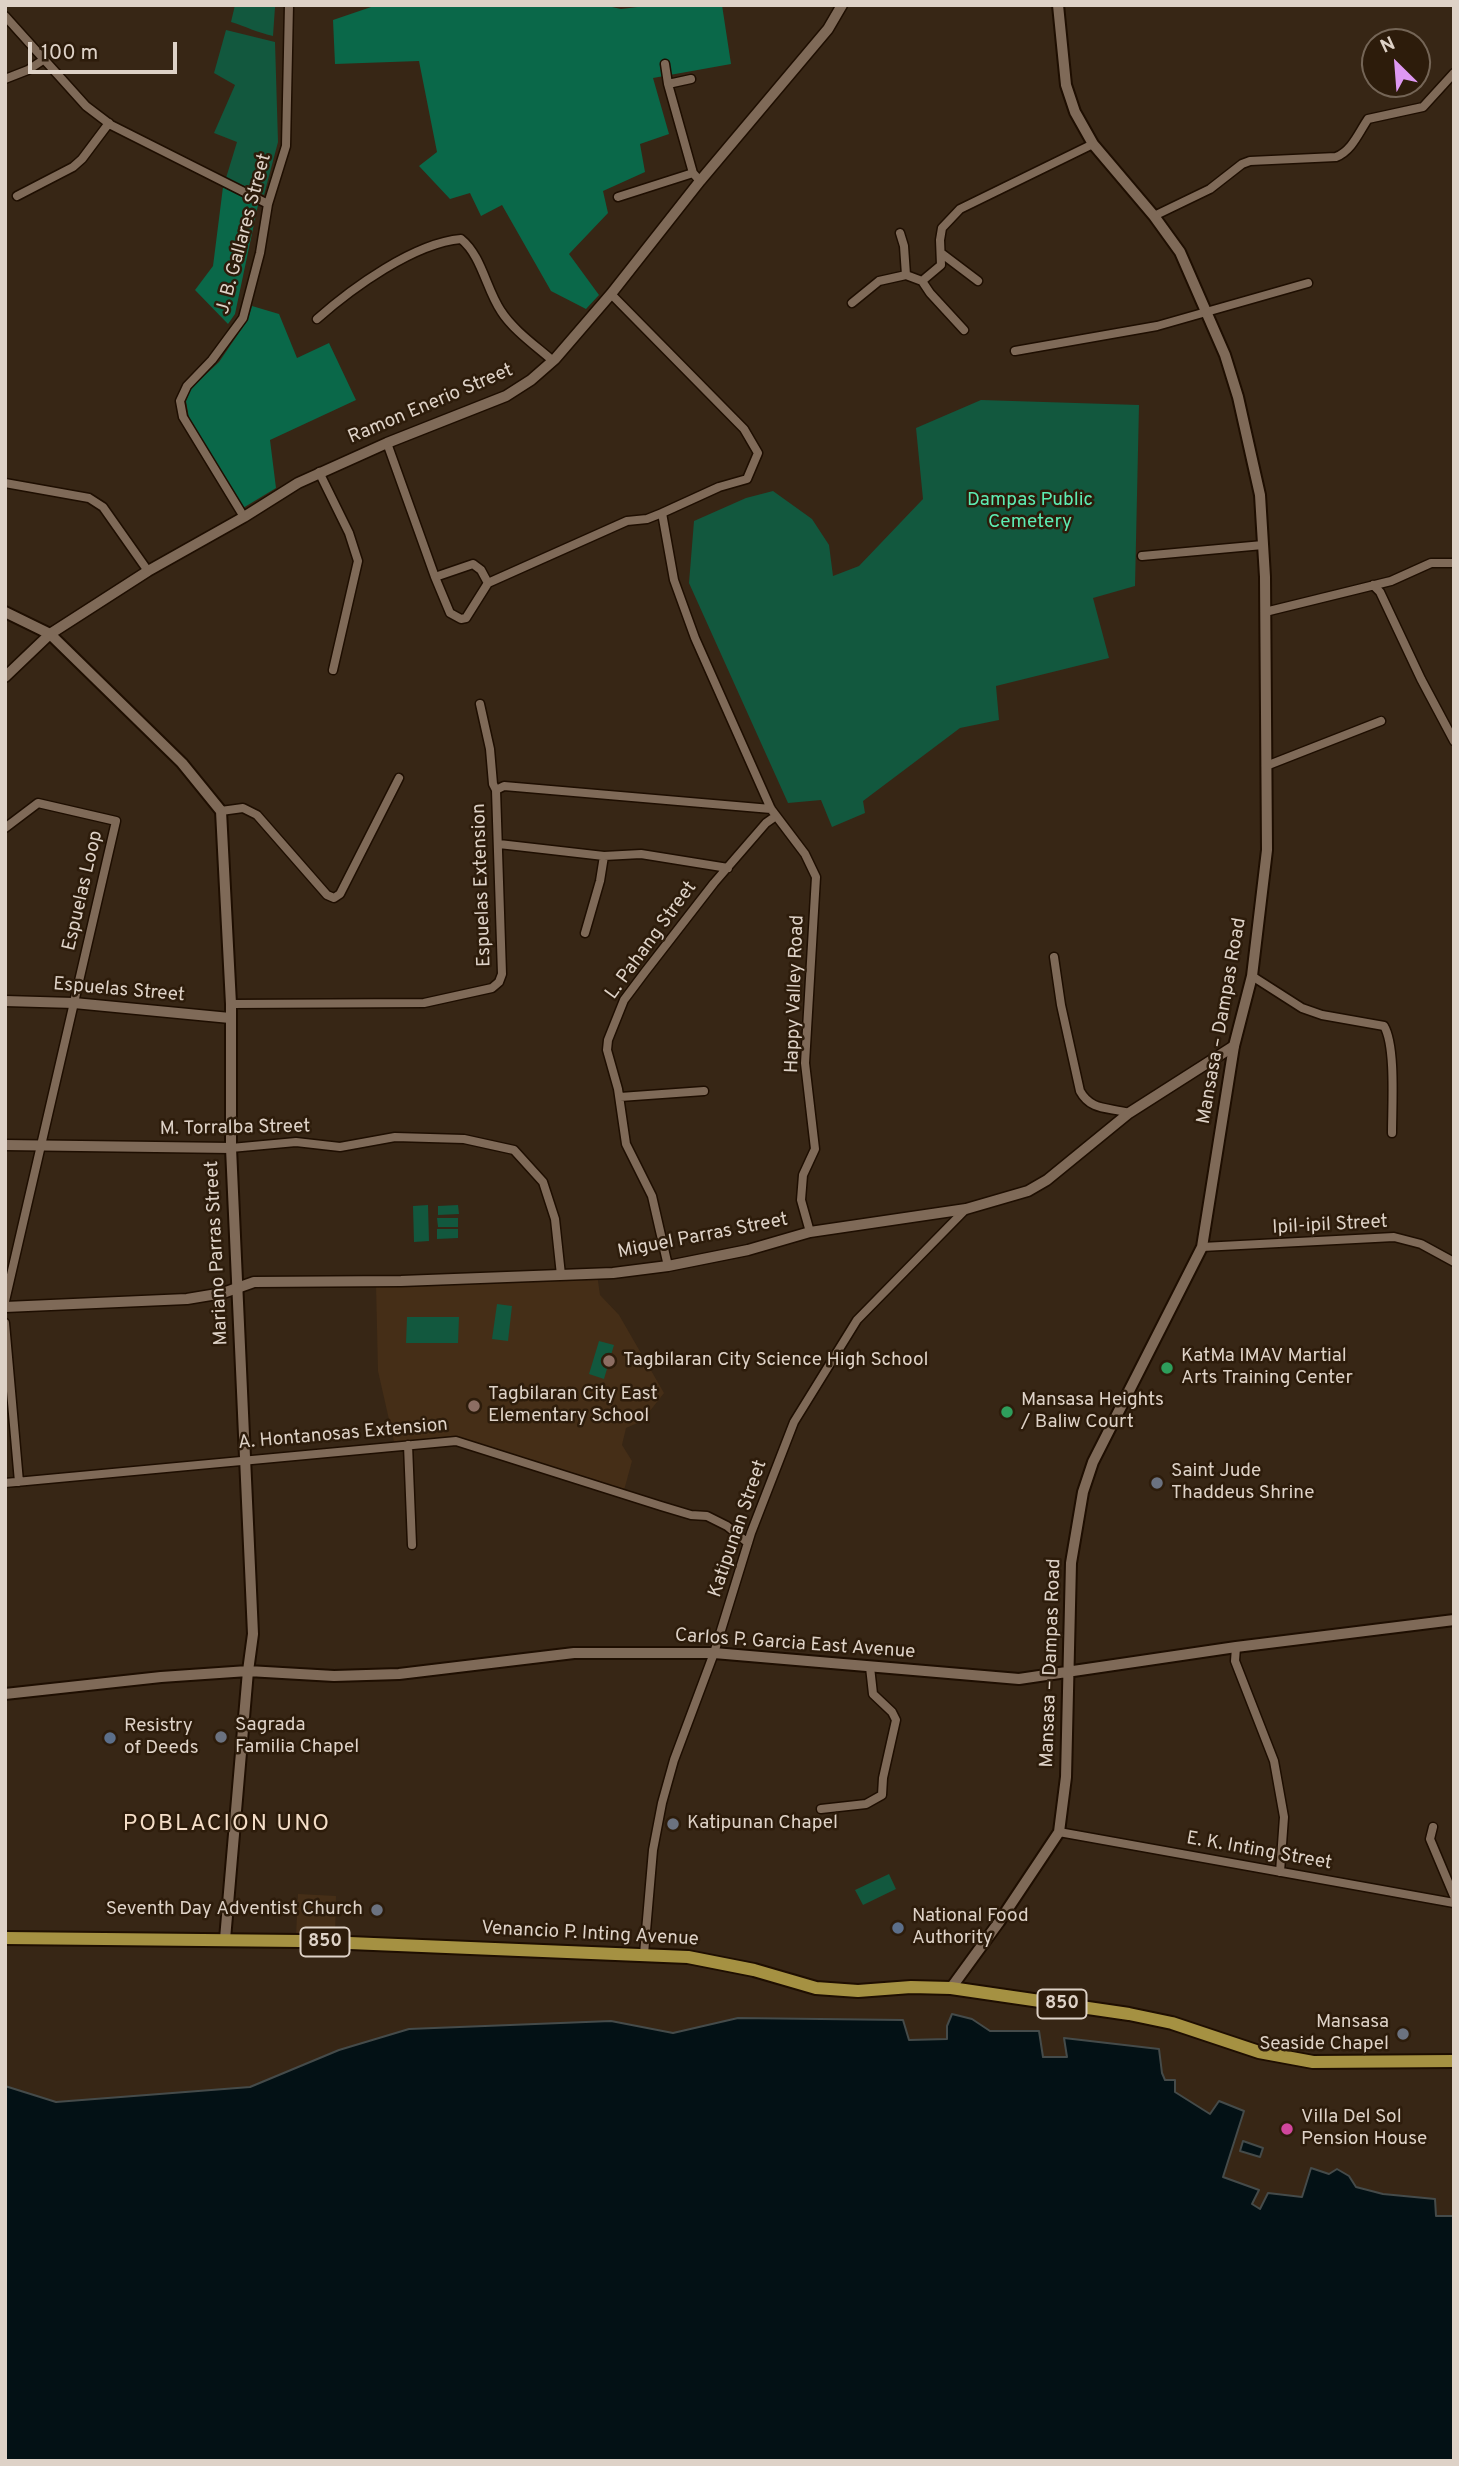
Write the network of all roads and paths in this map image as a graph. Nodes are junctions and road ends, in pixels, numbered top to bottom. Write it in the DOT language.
graph roads {
  1 [pos="289,5"];
  2 [pos="842,5"];
  3 [pos="1058,5"];
  4 [pos="5,16"];
  5 [pos="43,60"];
  6 [pos="665,64"];
  7 [pos="1454,73"];
  8 [pos="5,79"];
  9 [pos="691,79"];
  10 [pos="667,84"];
  11 [pos="109,123"];
  12 [pos="1093,144"];
  13 [pos="696,177"];
  14 [pos="17,195"];
  15 [pos="618,197"];
  16 [pos="268,204"];
  17 [pos="1154,216"];
  18 [pos="900,233"];
  19 [pos="941,253"];
  20 [pos="906,275"];
  21 [pos="922,281"];
  22 [pos="978,281"];
  23 [pos="1308,283"];
  24 [pos="611,294"];
  25 [pos="852,303"];
  26 [pos="1208,313"];
  27 [pos="317,319"];
  28 [pos="964,330"];
  29 [pos="1015,351"];
  30 [pos="553,361"];
  31 [pos="387,443"];
  32 [pos="319,472"];
  33 [pos="5,483"];
  34 [pos="662,513"];
  35 [pos="244,517"];
  36 [pos="1263,545"];
  37 [pos="1142,556"];
  38 [pos="1454,562"];
  39 [pos="148,571"];
  40 [pos="435,577"];
  41 [pos="488,583"];
  42 [pos="1373,585"];
  43 [pos="5,612"];
  44 [pos="1265,612"];
  45 [pos="50,634"];
  46 [pos="332,670"];
  47 [pos="5,677"];
  48 [pos="480,704"];
  49 [pos="1381,721"];
  50 [pos="1454,741"];
  51 [pos="1266,766"];
  52 [pos="399,778"];
  53 [pos="496,790"];
  54 [pos="221,811"];
  55 [pos="773,813"];
  56 [pos="5,828"];
  57 [pos="499,845"];
  58 [pos="604,856"];
  59 [pos="728,868"];
  60 [pos="585,933"];
  61 [pos="1054,957"];
  62 [pos="1252,976"];
  63 [pos="5,1001"];
  64 [pos="74,1003"];
  65 [pos="231,1004"];
  66 [pos="230,1018"];
  67 [pos="1234,1046"];
  68 [pos="704,1091"];
  69 [pos="620,1097"];
  70 [pos="1129,1113"];
  71 [pos="1392,1133"];
  72 [pos="5,1145"];
  73 [pos="41,1146"];
  74 [pos="231,1148"];
  75 [pos="966,1209"];
  76 [pos="810,1232"];
  77 [pos="1202,1247"];
  78 [pos="1454,1262"];
  79 [pos="668,1266"];
  80 [pos="561,1275"];
  81 [pos="237,1288"];
  82 [pos="5,1301"];
  83 [pos="5,1307"];
  84 [pos="5,1323"];
  85 [pos="408,1445"];
  86 [pos="244,1459"];
  87 [pos="19,1482"];
  88 [pos="5,1483"];
  89 [pos="748,1543"];
  90 [pos="412,1545"];
  91 [pos="1454,1620"];
  92 [pos="1236,1647"];
  93 [pos="714,1653"];
  94 [pos="870,1667"];
  95 [pos="248,1671"];
  96 [pos="1068,1671"];
  97 [pos="5,1694"];
  98 [pos="821,1809"];
  99 [pos="1433,1827"];
  100 [pos="1059,1832"];
  101 [pos="1280,1872"];
  102 [pos="1454,1896"];
  103 [pos="1454,1903"];
  104 [pos="5,1938"];
  105 [pos="225,1940"];
  106 [pos="644,1954"];
  107 [pos="951,1988"];
  108 [pos="1454,2061"];
  1 -- 16 [label="street, J. B. Gallares Street"];
  2 -- 13 [label="street, Ramon Enerio Street"];
  3 -- 12 [label="main road, Mansasa – Dampas Road"];
  4 -- 5 [label="street"];
  5 -- 8 [label="street"];
  5 -- 11 [label="street"];
  6 -- 10 [label="street"];
  7 -- 17 [label="street"];
  9 -- 10 [label="street"];
  10 -- 13 [label="street"];
  11 -- 14 [label="street"];
  11 -- 16 [label="street"];
  12 -- 17 [label="main road, Mansasa – Dampas Road"];
  12 -- 19 [label="street"];
  13 -- 15 [label="street"];
  13 -- 24 [label="street, Ramon Enerio Street"];
  16 -- 35 [label="street, J. B. Gallares Street"];
  17 -- 26 [label="main road, Mansasa – Dampas Road"];
  18 -- 20 [label="street"];
  19 -- 21 [label="street"];
  19 -- 22 [label="street"];
  20 -- 21 [label="street"];
  20 -- 25 [label="street"];
  21 -- 28 [label="street"];
  23 -- 26 [label="street"];
  24 -- 30 [label="street, Ramon Enerio Street"];
  24 -- 34 [label="street"];
  26 -- 29 [label="street"];
  26 -- 36 [label="main road, Mansasa – Dampas Road"];
  27 -- 30 [label="street"];
  30 -- 31 [label="street, Ramon Enerio Street"];
  31 -- 32 [label="street, Ramon Enerio Street"];
  31 -- 40 [label="street"];
  32 -- 35 [label="street, Ramon Enerio Street"];
  32 -- 46 [label="street"];
  33 -- 39 [label="street"];
  34 -- 41 [label="street"];
  34 -- 55 [label="street, Happy Valley Road"];
  35 -- 39 [label="street, Ramon Enerio Street"];
  36 -- 37 [label="street"];
  36 -- 44 [label="main road, Mansasa – Dampas Road"];
  38 -- 42 [label="street"];
  39 -- 45 [label="street, Ramon Enerio Street"];
  40 -- 41 [label="street"];
  40 -- 41 [label="street"];
  42 -- 44 [label="street"];
  42 -- 50 [label="street"];
  43 -- 45 [label="main road"];
  44 -- 51 [label="main road, Mansasa – Dampas Road"];
  45 -- 47 [label="street, Ramon Enerio Street"];
  45 -- 54 [label="main road"];
  48 -- 53 [label="street"];
  49 -- 51 [label="street"];
  51 -- 62 [label="main road, Mansasa – Dampas Road"];
  52 -- 54 [label="street"];
  53 -- 55 [label="street, Espuelas Extension"];
  53 -- 57 [label="street, Espuelas Extension"];
  54 -- 65 [label="main road, Mariano Parras Street"];
  55 -- 59 [label="street, L. Pahang Street"];
  55 -- 76 [label="street, Happy Valley Road"];
  56 -- 64 [label="street, Espuelas Loop"];
  57 -- 58 [label="street"];
  57 -- 65 [label="street, Espuelas Extension"];
  58 -- 59 [label="street"];
  58 -- 60 [label="street"];
  59 -- 69 [label="street, L. Pahang Street"];
  61 -- 70 [label="street"];
  62 -- 67 [label="main road, Mansasa – Dampas Road"];
  62 -- 71 [label="street"];
  63 -- 64 [label="street, Espuelas Street"];
  64 -- 66 [label="street, Espuelas Street"];
  64 -- 73 [label="street"];
  65 -- 66 [label="main road, Mariano Parras Street"];
  66 -- 74 [label="main road, Mariano Parras Street"];
  67 -- 70 [label="street, Miguel Parras Street"];
  67 -- 77 [label="main road, Mansasa – Dampas Road"];
  68 -- 69 [label="street"];
  69 -- 79 [label="street, L. Pahang Street"];
  70 -- 75 [label="street, Miguel Parras Street"];
  72 -- 73 [label="street, M. Torralba Street"];
  73 -- 74 [label="street, M. Torralba Street"];
  73 -- 82 [label="street"];
  74 -- 80 [label="street, M. Torralba Street"];
  74 -- 81 [label="main road, Mariano Parras Street"];
  75 -- 76 [label="street, Miguel Parras Street"];
  75 -- 89 [label="street, Katipunan Street"];
  76 -- 79 [label="street, Miguel Parras Street"];
  77 -- 78 [label="street, Ipil-ipil Street"];
  77 -- 96 [label="main road, Mansasa – Dampas Road"];
  79 -- 80 [label="street, Miguel Parras Street"];
  80 -- 81 [label="street, Miguel Parras Street"];
  81 -- 83 [label="street, Miguel Parras Street"];
  81 -- 86 [label="main road, Mariano Parras Street"];
  84 -- 87 [label="street"];
  85 -- 86 [label="street, A. Hontanosas Extension"];
  85 -- 89 [label="street, A. Hontanosas Extension"];
  85 -- 90 [label="street"];
  86 -- 87 [label="street, A. Hontanosas Extension"];
  86 -- 95 [label="main road, Mariano Parras Street"];
  87 -- 88 [label="street, A. Hontanosas Extension"];
  89 -- 93 [label="street, Katipunan Street"];
  91 -- 92 [label="main road, Carlos P. Garcia East Avenue"];
  92 -- 96 [label="main road, Carlos P. Garcia East Avenue"];
  92 -- 101 [label="street"];
  93 -- 94 [label="main road, Carlos P. Garcia East Avenue"];
  93 -- 95 [label="main road, Carlos P. Garcia East Avenue"];
  93 -- 106 [label="street, Katipunan Street"];
  94 -- 96 [label="main road, Carlos P. Garcia East Avenue"];
  94 -- 98 [label="street"];
  95 -- 97 [label="main road, Carlos P. Garcia East Avenue"];
  95 -- 105 [label="main road, Mariano Parras Street"];
  96 -- 100 [label="main road, Mansasa – Dampas Road"];
  99 -- 102 [label="street"];
  100 -- 101 [label="street, E. K. Inting Street"];
  100 -- 107 [label="main road, Mansasa – Dampas Road"];
  101 -- 103 [label="street, E. K. Inting Street"];
  104 -- 105 [label="main road, Venancio P. Inting Avenue / 850"];
  105 -- 106 [label="main road, Venancio P. Inting Avenue / 850"];
  106 -- 107 [label="main road, Venancio P. Inting Avenue / 850"];
  107 -- 108 [label="main road, Venancio P. Inting Avenue / 850"];
}
